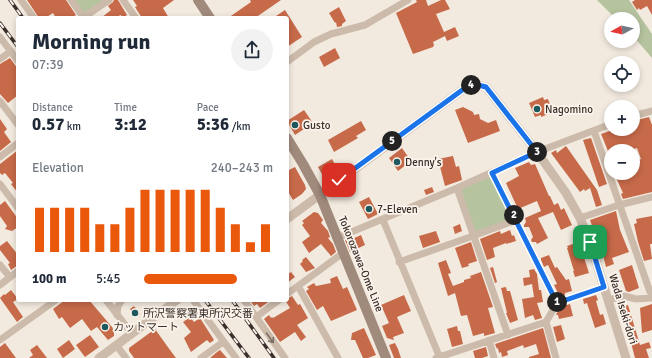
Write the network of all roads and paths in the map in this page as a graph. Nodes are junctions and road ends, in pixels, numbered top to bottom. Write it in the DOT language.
graph roads {
  1 [pos="21,0"];
  2 [pos="71,0"];
  3 [pos="109,0"];
  4 [pos="124,0"];
  5 [pos="198,0"];
  6 [pos="408,0"];
  7 [pos="33,16"];
  8 [pos="83,16"];
  9 [pos="87,16"];
  10 [pos="135,16"];
  11 [pos="209,16"];
  12 [pos="0,37"];
  13 [pos="11,51"];
  14 [pos="16,58"];
  15 [pos="0,59"];
  16 [pos="289,61"];
  17 [pos="0,102"];
  18 [pos="652,111"];
  19 [pos="640,114"];
  20 [pos="16,123"];
  21 [pos="604,127"];
  22 [pos="594,131"];
  23 [pos="289,141"];
  24 [pos="16,145"];
  25 [pos="537,152"];
  26 [pos="0,157"];
  27 [pos="492,173"];
  28 [pos="0,184"];
  29 [pos="457,188"];
  30 [pos="320,195"];
  31 [pos="652,197"];
  32 [pos="16,205"];
  33 [pos="619,205"];
  34 [pos="289,218"];
  35 [pos="580,218"];
  36 [pos="383,220"];
  37 [pos="516,220"];
  38 [pos="473,236"];
  39 [pos="337,238"];
  40 [pos="344,253"];
  41 [pos="399,262"];
  42 [pos="0,265"];
  43 [pos="16,272"];
  44 [pos="10,277"];
  45 [pos="0,285"];
  46 [pos="298,286"];
  47 [pos="604,287"];
  48 [pos="652,292"];
  49 [pos="289,293"];
  50 [pos="652,298"];
  51 [pos="608,300"];
  52 [pos="53,302"];
  53 [pos="107,302"];
  54 [pos="121,302"];
  55 [pos="174,302"];
  56 [pos="194,302"];
  57 [pos="245,302"];
  58 [pos="276,302"];
  59 [pos="557,303"];
  60 [pos="117,315"];
  61 [pos="256,317"];
  62 [pos="546,322"];
  63 [pos="132,334"];
  64 [pos="508,335"];
  65 [pos="0,340"];
  66 [pos="489,340"];
  67 [pos="223,342"];
  68 [pos="116,345"];
  69 [pos="99,358"];
  70 [pos="126,358"];
  71 [pos="201,358"];
  72 [pos="236,358"];
  73 [pos="285,358"];
  74 [pos="338,358"];
  75 [pos="386,358"];
  76 [pos="438,358"];
  77 [pos="494,358"];
  78 [pos="556,358"];
  79 [pos="626,358"];
  1 -- 7 [label="street"];
  2 -- 8 [label="street"];
  3 -- 9 [label="street"];
  4 -- 10 [label="street"];
  5 -- 11 [label="main road"];
  6 -- 16 [label="street"];
  12 -- 13 [label="street"];
  13 -- 14 [label="street"];
  13 -- 15 [label="street"];
  17 -- 20 [label="street"];
  18 -- 19 [label="street"];
  21 -- 22 [label="street"];
  22 -- 25 [label="street"];
  22 -- 33 [label="street"];
  23 -- 30 [label="main road, Tokorozawa-Ome Line"];
  24 -- 26 [label="street"];
  25 -- 27 [label="street"];
  25 -- 30 [label="street, Wada Iseki-dori"];
  25 -- 35 [label="street, Wada Iseki-dori"];
  27 -- 29 [label="street"];
  27 -- 37 [label="street"];
  28 -- 32 [label="street"];
  29 -- 36 [label="street"];
  29 -- 38 [label="street"];
  30 -- 34 [label="street, Wada Iseki-dori"];
  30 -- 39 [label="main road, Tokorozawa-Ome Line"];
  31 -- 33 [label="street"];
  33 -- 35 [label="street"];
  33 -- 48 [label="street"];
  35 -- 47 [label="street, Wada Iseki-dori"];
  36 -- 39 [label="street"];
  36 -- 41 [label="street"];
  37 -- 38 [label="street"];
  37 -- 59 [label="street"];
  38 -- 41 [label="street"];
  38 -- 64 [label="street"];
  39 -- 40 [label="main road, Tokorozawa-Ome Line"];
  40 -- 46 [label="street"];
  40 -- 75 [label="main road, Tokorozawa-Ome Line"];
  41 -- 76 [label="street"];
  42 -- 44 [label="street"];
  43 -- 44 [label="street"];
  44 -- 45 [label="street"];
  46 -- 49 [label="street"];
  46 -- 74 [label="street"];
  47 -- 51 [label="street, Wada Iseki-dori"];
  47 -- 59 [label="street"];
  50 -- 51 [label="street"];
  51 -- 79 [label="street, Wada Iseki-dori"];
  52 -- 65 [label="street"];
  53 -- 60 [label="street"];
  54 -- 60 [label="street"];
  55 -- 63 [label="street"];
  56 -- 67 [label="street"];
  57 -- 61 [label="street"];
  58 -- 61 [label="street"];
  59 -- 62 [label="street"];
  60 -- 63 [label="street"];
  61 -- 73 [label="street, one-way"];
  62 -- 64 [label="street"];
  62 -- 78 [label="street"];
  63 -- 68 [label="street"];
  64 -- 66 [label="street"];
  66 -- 76 [label="street"];
  66 -- 77 [label="street"];
  67 -- 71 [label="street"];
  67 -- 72 [label="street"];
  68 -- 69 [label="street"];
  68 -- 70 [label="street"];
}
